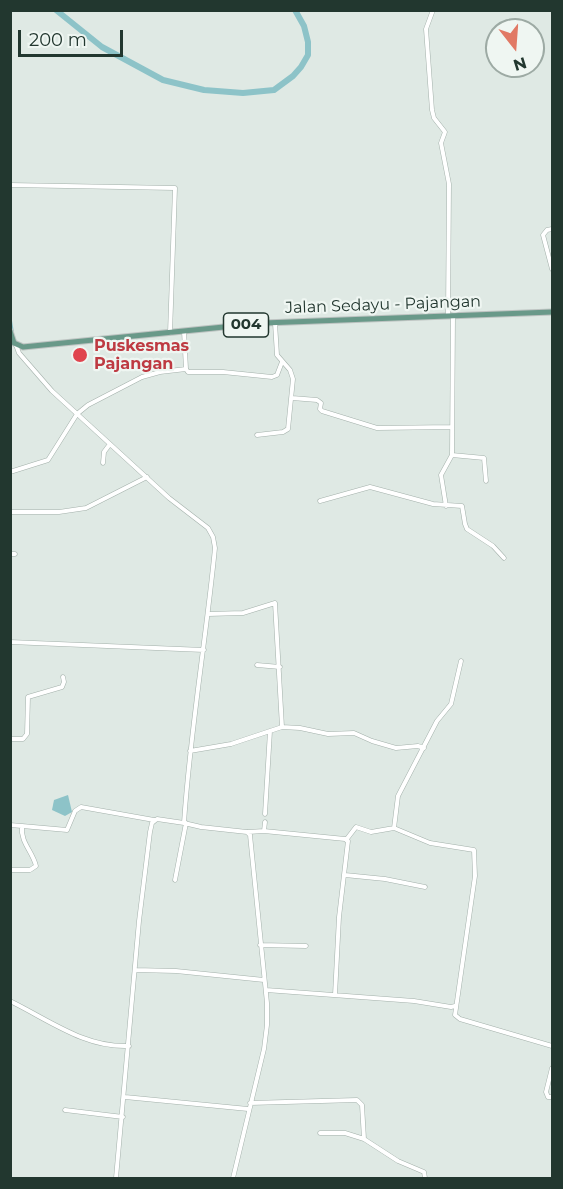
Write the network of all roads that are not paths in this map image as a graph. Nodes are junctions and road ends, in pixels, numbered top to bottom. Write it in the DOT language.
graph roads {
  1 [pos="433,10"];
  2 [pos="10,185"];
  3 [pos="552,229"];
  4 [pos="552,269"];
  5 [pos="552,312"];
  6 [pos="451,316"];
  7 [pos="275,323"];
  8 [pos="10,331"];
  9 [pos="184,332"];
  10 [pos="170,333"];
  11 [pos="15,347"];
  12 [pos="282,362"];
  13 [pos="186,369"];
  14 [pos="292,398"];
  15 [pos="77,414"];
  16 [pos="452,428"];
  17 [pos="257,435"];
  18 [pos="110,444"];
  19 [pos="452,455"];
  20 [pos="103,463"];
  21 [pos="10,472"];
  22 [pos="147,477"];
  23 [pos="486,481"];
  24 [pos="320,501"];
  25 [pos="446,506"];
  26 [pos="10,512"];
  27 [pos="504,558"];
  28 [pos="208,614"];
  29 [pos="10,642"];
  30 [pos="204,650"];
  31 [pos="461,662"];
  32 [pos="257,665"];
  33 [pos="280,667"];
  34 [pos="63,677"];
  35 [pos="282,727"];
  36 [pos="270,731"];
  37 [pos="10,739"];
  38 [pos="424,748"];
  39 [pos="190,751"];
  40 [pos="266,814"];
  41 [pos="154,820"];
  42 [pos="265,822"];
  43 [pos="185,823"];
  44 [pos="10,825"];
  45 [pos="22,826"];
  46 [pos="394,828"];
  47 [pos="264,831"];
  48 [pos="247,832"];
  49 [pos="346,840"];
  50 [pos="10,870"];
  51 [pos="345,875"];
  52 [pos="175,880"];
  53 [pos="424,887"];
  54 [pos="260,945"];
  55 [pos="306,946"];
  56 [pos="135,970"];
  57 [pos="264,980"];
  58 [pos="266,990"];
  59 [pos="335,995"];
  60 [pos="10,1001"];
  61 [pos="456,1006"];
  62 [pos="129,1046"];
  63 [pos="552,1046"];
  64 [pos="552,1068"];
  65 [pos="125,1097"];
  66 [pos="552,1098"];
  67 [pos="250,1103"];
  68 [pos="248,1109"];
  69 [pos="65,1110"];
  70 [pos="123,1117"];
  71 [pos="320,1133"];
  72 [pos="364,1138"];
  73 [pos="116,1179"];
  74 [pos="233,1179"];
  75 [pos="425,1179"];
  1 -- 6 [label="street"];
  2 -- 10 [label="street"];
  3 -- 4 [label="street"];
  5 -- 6 [label="main road, Jalan Sedayu - Pajangan / 004"];
  6 -- 7 [label="main road, Jalan Sedayu - Pajangan / 004"];
  6 -- 16 [label="street"];
  7 -- 9 [label="main road, Jalan Sedayu - Pajangan / 004"];
  7 -- 12 [label="street"];
  8 -- 11 [label="main road"];
  9 -- 10 [label="main road, Jalan Sedayu - Pajangan / 004"];
  9 -- 13 [label="street"];
  10 -- 11 [label="main road, Jalan Sedayu - Pajangan / 004"];
  11 -- 15 [label="street"];
  12 -- 13 [label="street"];
  12 -- 14 [label="street"];
  13 -- 15 [label="street"];
  14 -- 16 [label="street"];
  14 -- 17 [label="street"];
  15 -- 18 [label="street"];
  15 -- 21 [label="street"];
  16 -- 19 [label="street"];
  18 -- 20 [label="street"];
  18 -- 22 [label="street"];
  19 -- 23 [label="street"];
  19 -- 25 [label="street"];
  22 -- 26 [label="street"];
  22 -- 28 [label="street"];
  24 -- 25 [label="street"];
  25 -- 27 [label="street"];
  28 -- 30 [label="street"];
  28 -- 33 [label="street"];
  29 -- 30 [label="street"];
  30 -- 39 [label="street"];
  31 -- 38 [label="street"];
  32 -- 33 [label="street"];
  33 -- 35 [label="street"];
  34 -- 37 [label="street"];
  35 -- 36 [label="street"];
  35 -- 38 [label="street"];
  36 -- 39 [label="street"];
  36 -- 40 [label="street"];
  38 -- 46 [label="street"];
  39 -- 43 [label="street"];
  41 -- 43 [label="street"];
  41 -- 45 [label="street"];
  41 -- 56 [label="street"];
  42 -- 47 [label="street"];
  43 -- 48 [label="street"];
  43 -- 52 [label="street"];
  44 -- 45 [label="street"];
  45 -- 50 [label="street"];
  46 -- 49 [label="street"];
  46 -- 61 [label="street"];
  47 -- 48 [label="street"];
  47 -- 49 [label="street"];
  48 -- 54 [label="street"];
  49 -- 51 [label="street"];
  51 -- 53 [label="street"];
  51 -- 59 [label="street"];
  54 -- 55 [label="street"];
  54 -- 57 [label="street"];
  56 -- 57 [label="street"];
  56 -- 62 [label="street"];
  57 -- 58 [label="street"];
  58 -- 59 [label="street"];
  58 -- 67 [label="street"];
  59 -- 61 [label="street"];
  60 -- 62 [label="street"];
  61 -- 63 [label="street"];
  62 -- 65 [label="street"];
  64 -- 66 [label="street"];
  65 -- 68 [label="street"];
  65 -- 70 [label="street"];
  67 -- 68 [label="street"];
  67 -- 72 [label="street"];
  68 -- 74 [label="street"];
  69 -- 70 [label="street"];
  70 -- 73 [label="street"];
  71 -- 72 [label="street"];
  72 -- 75 [label="street"];
}
